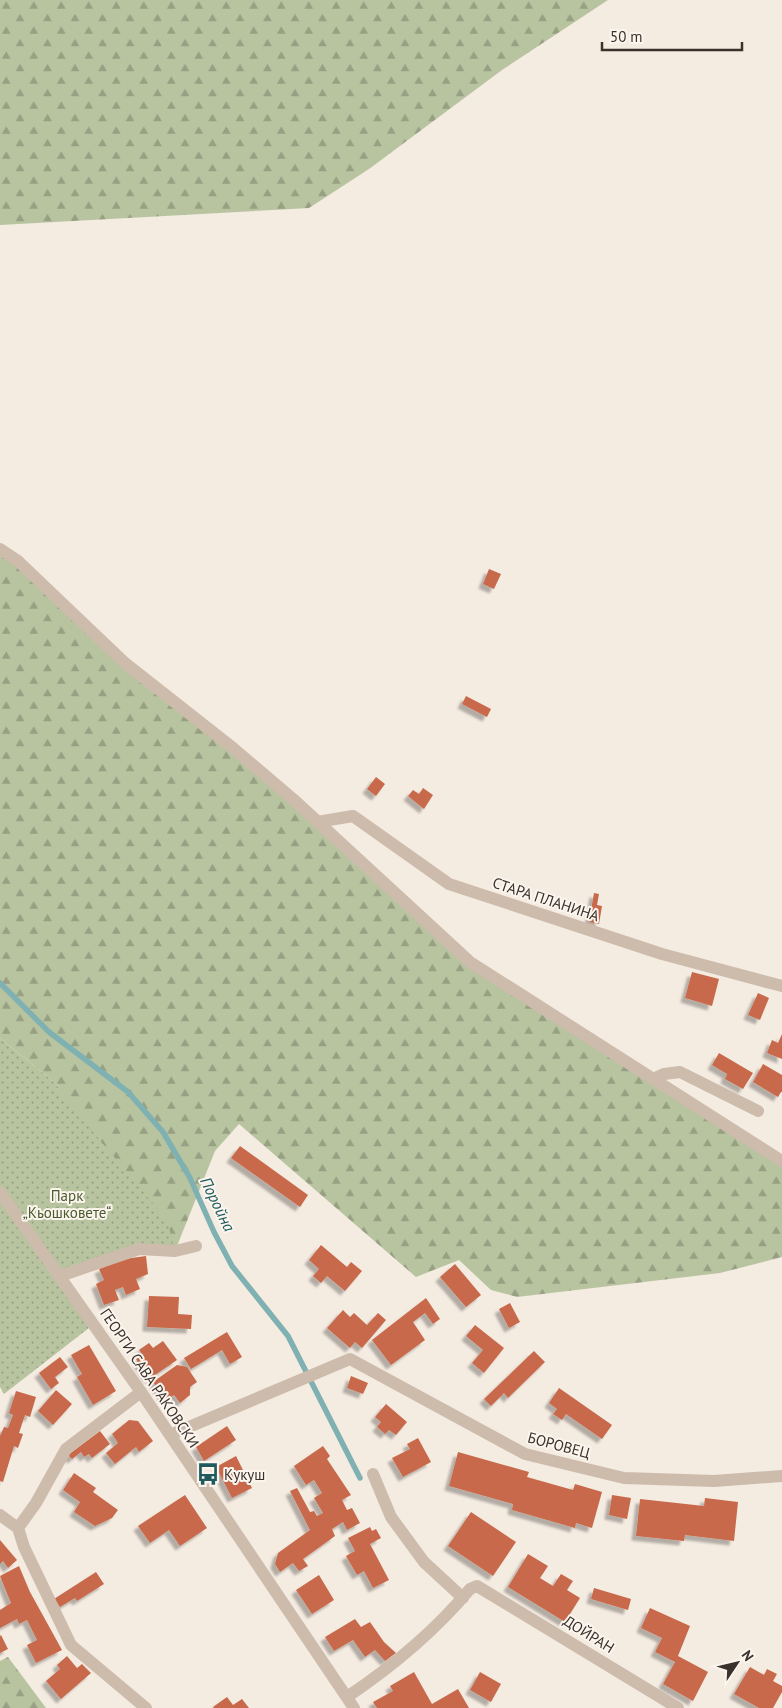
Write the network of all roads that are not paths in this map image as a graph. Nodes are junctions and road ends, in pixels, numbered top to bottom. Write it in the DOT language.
graph roads {
  1 [pos="0,549"];
  2 [pos="317,822"];
  3 [pos="782,986"];
  4 [pos="653,1079"];
  5 [pos="758,1111"];
  6 [pos="782,1161"];
  7 [pos="0,1192"];
  8 [pos="196,1246"];
  9 [pos="60,1276"];
  10 [pos="141,1392"];
  11 [pos="170,1435"];
  12 [pos="372,1474"];
  13 [pos="782,1476"];
  14 [pos="0,1515"];
  15 [pos="18,1528"];
  16 [pos="463,1598"];
  17 [pos="350,1702"];
  18 [pos="146,1708"];
  19 [pos="678,1708"];
  1 -- 2 [label="street"];
  2 -- 3 [label="street, СТАРА ПЛАНИНА"];
  2 -- 4 [label="street"];
  4 -- 5 [label="street"];
  4 -- 6 [label="street"];
  7 -- 9 [label="street, ГЕОРГИ САВА РАКОВСКИ"];
  8 -- 9 [label="street"];
  9 -- 10 [label="street, ГЕОРГИ САВА РАКОВСКИ"];
  10 -- 11 [label="street, ГЕОРГИ САВА РАКОВСКИ"];
  10 -- 15 [label="street"];
  11 -- 13 [label="street, БОРОВЕЦ"];
  11 -- 17 [label="street, ГЕОРГИ САВА РАКОВСКИ"];
  12 -- 16 [label="street"];
  14 -- 15 [label="street"];
  15 -- 18 [label="street"];
  16 -- 17 [label="street"];
  16 -- 19 [label="street, ДОЙРАН"];
}
